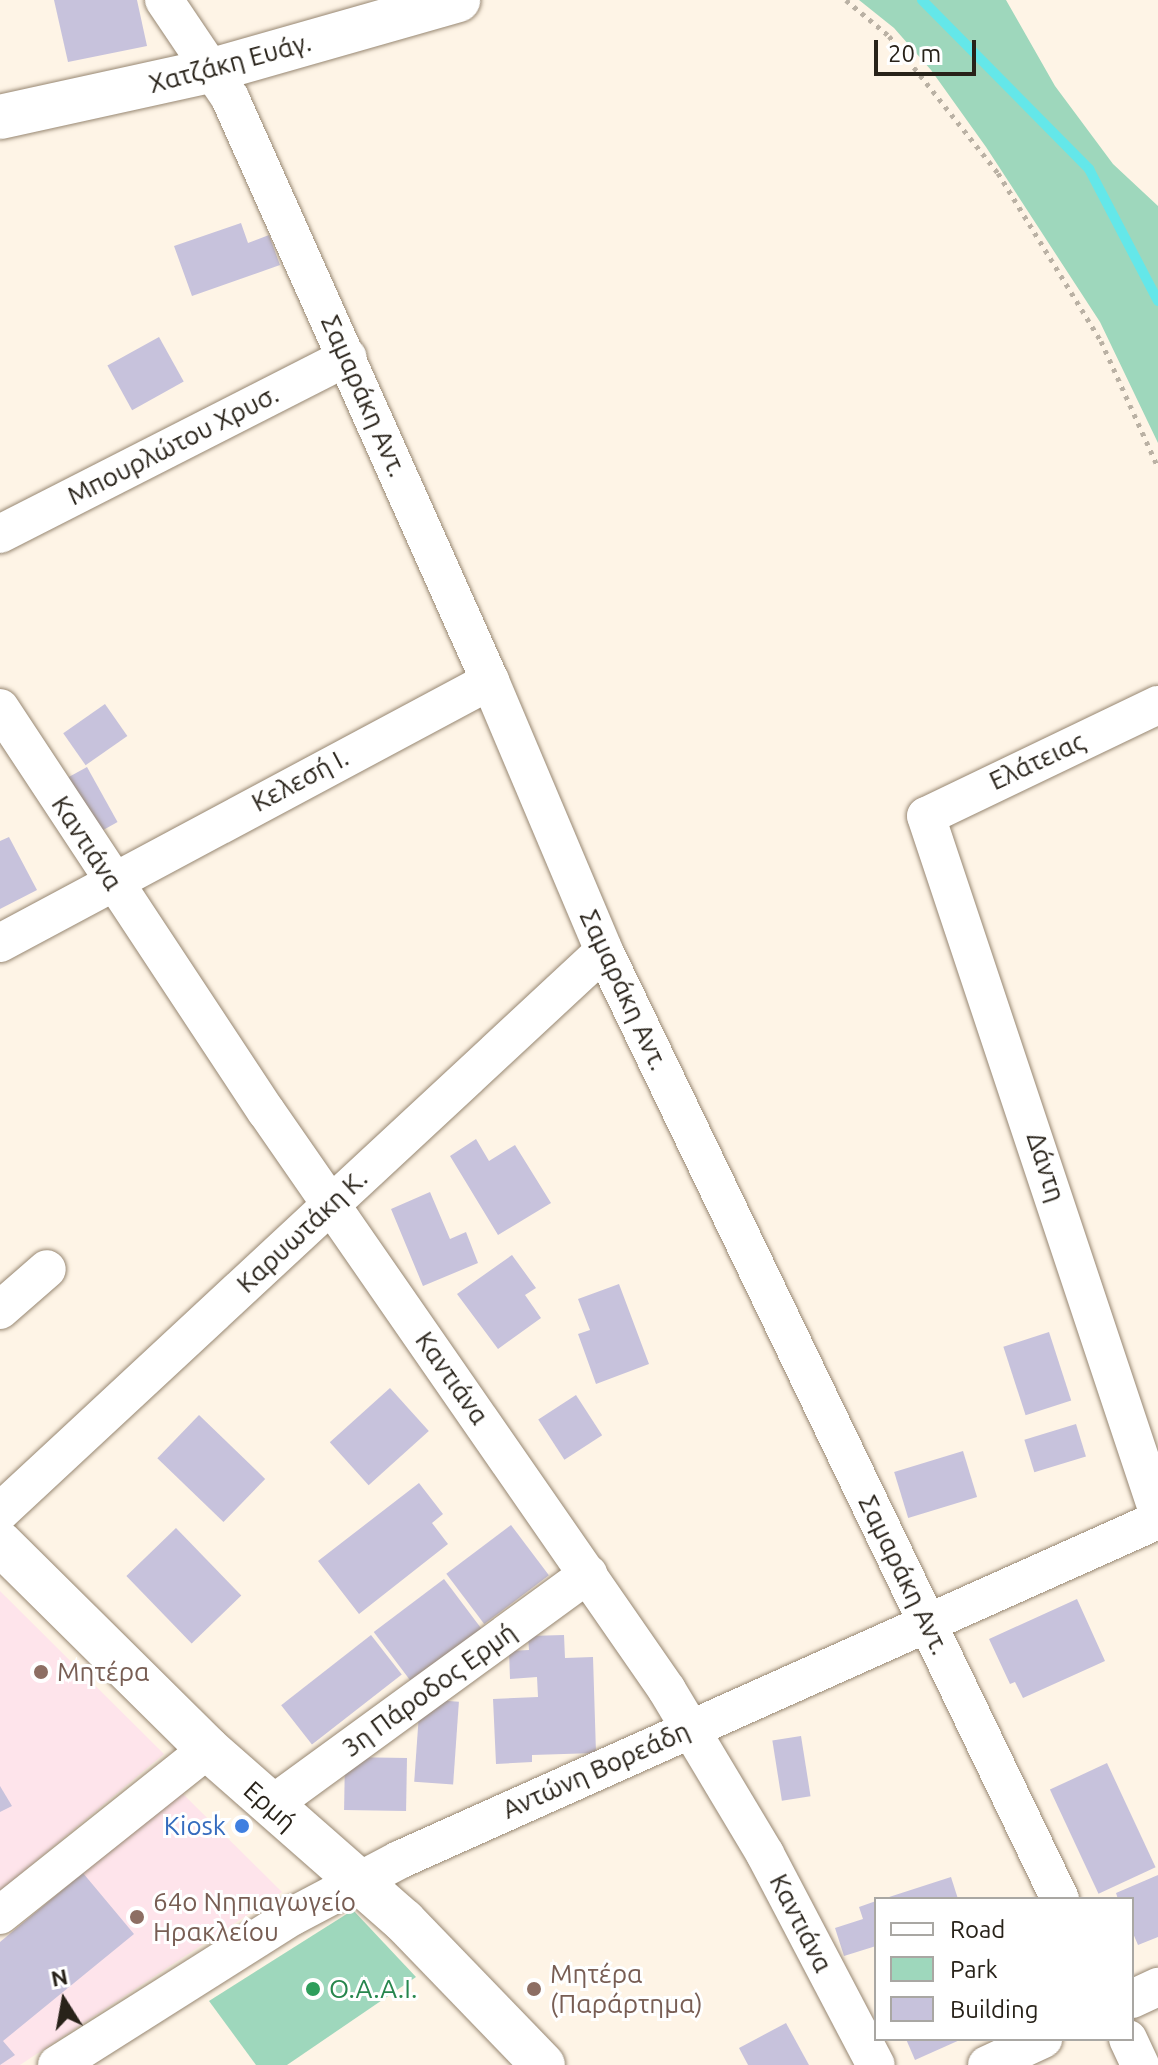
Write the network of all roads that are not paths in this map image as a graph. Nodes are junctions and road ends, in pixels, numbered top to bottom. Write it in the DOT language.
graph roads {
  1 [pos="164,0"];
  2 [pos="458,0"];
  3 [pos="213,70"];
  4 [pos="0,117"];
  5 [pos="347,357"];
  6 [pos="0,534"];
  7 [pos="490,681"];
  8 [pos="1158,705"];
  9 [pos="0,708"];
  10 [pos="926,825"];
  11 [pos="111,881"];
  12 [pos="0,943"];
  13 [pos="604,951"];
  14 [pos="331,1204"];
  15 [pos="47,1269"];
  16 [pos="0,1310"];
  17 [pos="0,1512"];
  18 [pos="1158,1512"];
  19 [pos="1158,1520"];
  20 [pos="0,1543"];
  21 [pos="588,1574"];
  22 [pos="927,1624"];
  23 [pos="690,1728"];
  24 [pos="208,1749"];
  25 [pos="270,1806"];
  26 [pos="355,1882"];
  27 [pos="1059,1897"];
  28 [pos="0,1915"];
  29 [pos="1158,1987"];
  30 [pos="1134,1998"];
  31 [pos="1039,2041"];
  32 [pos="1129,2041"];
  33 [pos="57,2065"];
  34 [pos="543,2065"];
  35 [pos="876,2065"];
  36 [pos="987,2065"];
  37 [pos="1140,2065"];
  1 -- 3 [label="street, Σαμαράκη Αντ."];
  2 -- 3 [label="street, Χατζάκη Ευάγ."];
  3 -- 4 [label="street, Χατζάκη Ευάγ."];
  3 -- 5 [label="street, Σαμαράκη Αντ."];
  5 -- 6 [label="street, Μπουρλώτου Χρυσ."];
  5 -- 7 [label="street, Σαμαράκη Αντ."];
  7 -- 11 [label="street, Κελεσή Ι."];
  7 -- 13 [label="street, Σαμαράκη Αντ."];
  8 -- 10 [label="street, Ελάτειας"];
  9 -- 11 [label="street, Καντιάνα"];
  10 -- 18 [label="street, Δάντη"];
  11 -- 12 [label="street, Κελεσή Ι."];
  11 -- 14 [label="street, Καντιάνα"];
  13 -- 14 [label="street, Καρυωτάκη Κ."];
  13 -- 22 [label="street, Σαμαράκη Αντ."];
  14 -- 17 [label="street, Καρυωτάκη Κ."];
  14 -- 21 [label="street, Καντιάνα"];
  15 -- 16 [label="street"];
  19 -- 22 [label="street, Αντώνη Βορεάδη"];
  20 -- 24 [label="street, Ερμή"];
  21 -- 23 [label="street, Καντιάνα"];
  21 -- 25 [label="street, 3η Πάροδος Ερμή"];
  22 -- 23 [label="street, Αντώνη Βορεάδη"];
  22 -- 27 [label="street, Σαμαράκη Αντ."];
  23 -- 26 [label="street, Αντώνη Βορεάδη"];
  23 -- 35 [label="street, Καντιάνα"];
  24 -- 25 [label="street, Ερμή"];
  24 -- 28 [label="street"];
  25 -- 26 [label="street, Ερμή"];
  26 -- 33 [label="street, Αντώνη Βορεάδη"];
  26 -- 34 [label="street, Ερμή"];
  29 -- 30 [label="street"];
  31 -- 36 [label="street"];
  32 -- 37 [label="street"];
}
